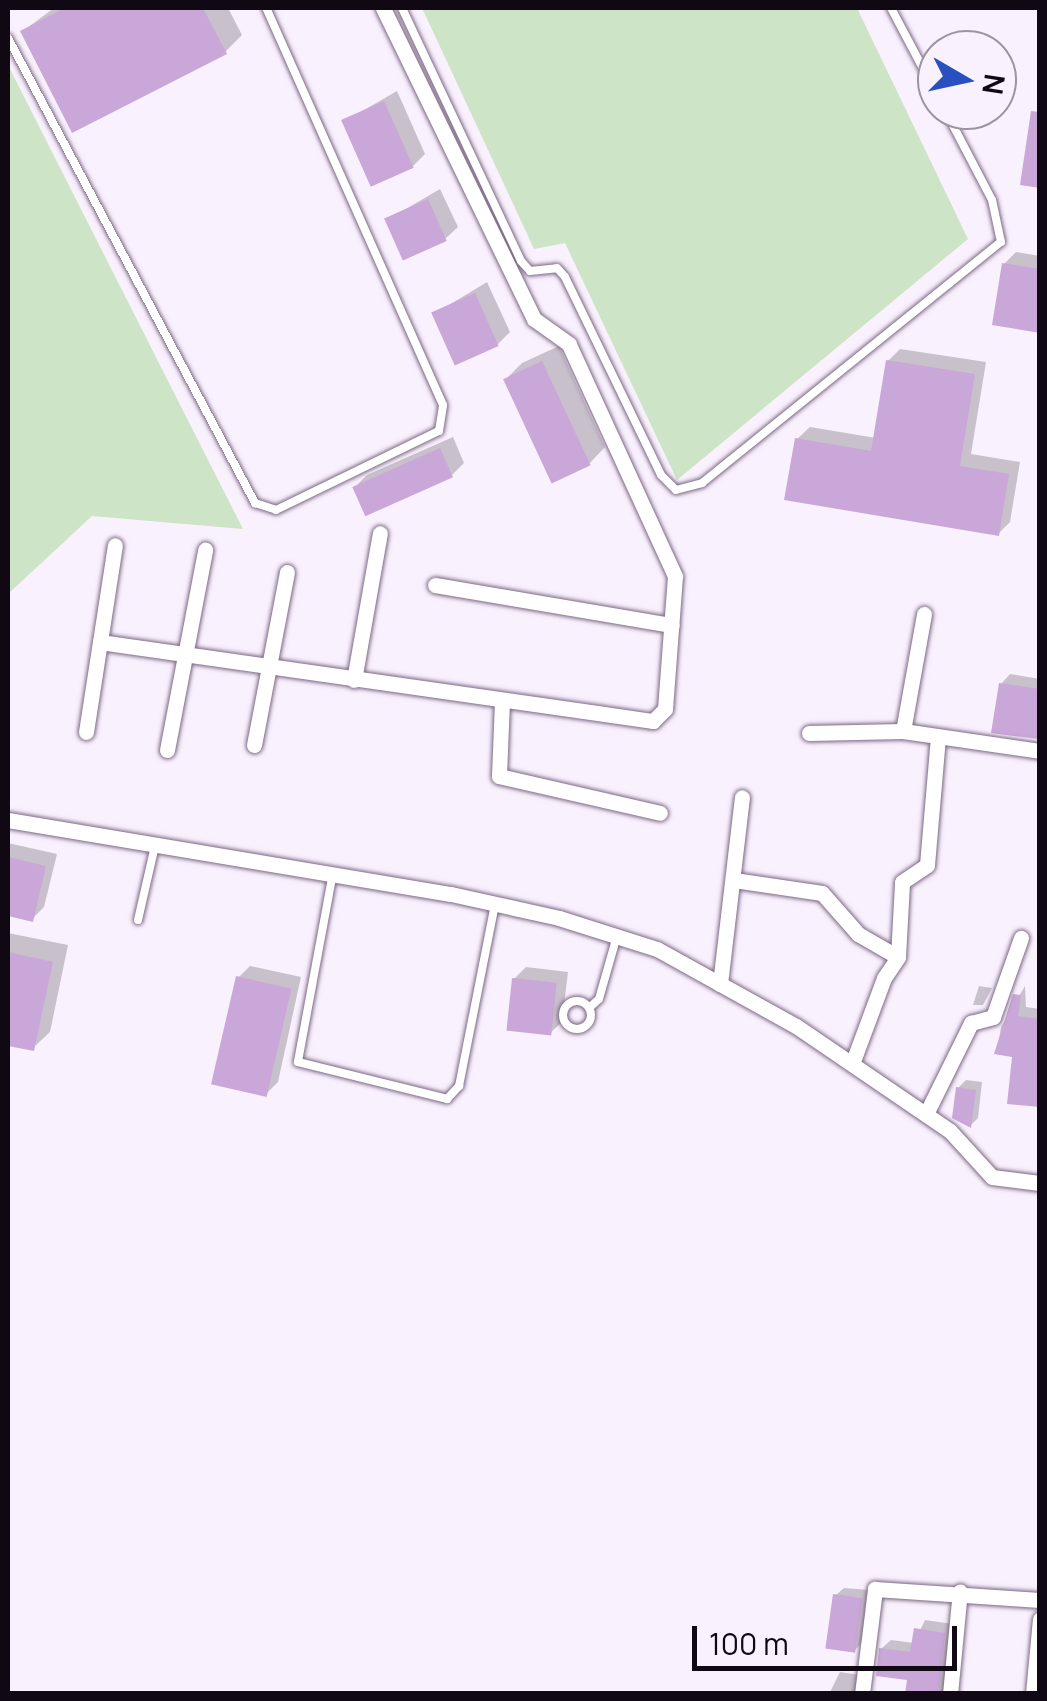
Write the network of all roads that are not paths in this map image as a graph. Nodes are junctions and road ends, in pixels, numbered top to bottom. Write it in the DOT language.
graph roads {
  1 [pos="266,8"];
  2 [pos="383,8"];
  3 [pos="402,8"];
  4 [pos="891,8"];
  5 [pos="8,38"];
  6 [pos="917,57"];
  7 [pos="955,130"];
  8 [pos="380,533"];
  9 [pos="114,545"];
  10 [pos="205,550"];
  11 [pos="287,572"];
  12 [pos="435,585"];
  13 [pos="924,614"];
  14 [pos="672,625"];
  15 [pos="100,642"];
  16 [pos="185,655"];
  17 [pos="268,668"];
  18 [pos="354,680"];
  19 [pos="502,701"];
  20 [pos="903,731"];
  21 [pos="86,732"];
  22 [pos="809,733"];
  23 [pos="938,736"];
  24 [pos="254,744"];
  25 [pos="167,750"];
  26 [pos="1040,751"];
  27 [pos="742,797"];
  28 [pos="660,813"];
  29 [pos="8,820"];
  30 [pos="156,841"];
  31 [pos="332,878"];
  32 [pos="734,880"];
  33 [pos="495,904"];
  34 [pos="138,920"];
  35 [pos="616,936"];
  36 [pos="1021,938"];
  37 [pos="898,957"];
  38 [pos="720,984"];
  39 [pos="588,1008"];
  40 [pos="852,1064"];
  41 [pos="926,1114"];
  42 [pos="1040,1182"];
  43 [pos="960,1591"];
  44 [pos="1040,1600"];
  45 [pos="1040,1619"];
  46 [pos="862,1694"];
  47 [pos="950,1694"];
  48 [pos="1033,1694"];
  1 -- 5 [label="lane"];
  2 -- 14 [label="street"];
  3 -- 7 [label="lane"];
  4 -- 6 [label="lane"];
  8 -- 18 [label="street"];
  9 -- 15 [label="street"];
  10 -- 16 [label="street"];
  11 -- 17 [label="street"];
  12 -- 14 [label="street"];
  13 -- 20 [label="street"];
  14 -- 19 [label="street"];
  15 -- 16 [label="street"];
  15 -- 21 [label="street"];
  16 -- 17 [label="street"];
  16 -- 25 [label="street"];
  17 -- 18 [label="street"];
  17 -- 24 [label="street"];
  18 -- 19 [label="street"];
  19 -- 28 [label="street"];
  20 -- 22 [label="street"];
  20 -- 23 [label="street"];
  23 -- 26 [label="street"];
  23 -- 37 [label="street"];
  27 -- 32 [label="street"];
  29 -- 30 [label="street"];
  30 -- 31 [label="street"];
  30 -- 34 [label="lane"];
  31 -- 33 [label="street"];
  31 -- 33 [label="lane"];
  32 -- 37 [label="street"];
  32 -- 38 [label="street"];
  33 -- 35 [label="street"];
  35 -- 38 [label="street"];
  35 -- 39 [label="lane"];
  36 -- 41 [label="street"];
  37 -- 40 [label="street"];
  38 -- 40 [label="street"];
  40 -- 41 [label="street"];
  41 -- 42 [label="street"];
  43 -- 44 [label="street"];
  43 -- 46 [label="street"];
  43 -- 47 [label="street"];
  45 -- 48 [label="street"];
}
